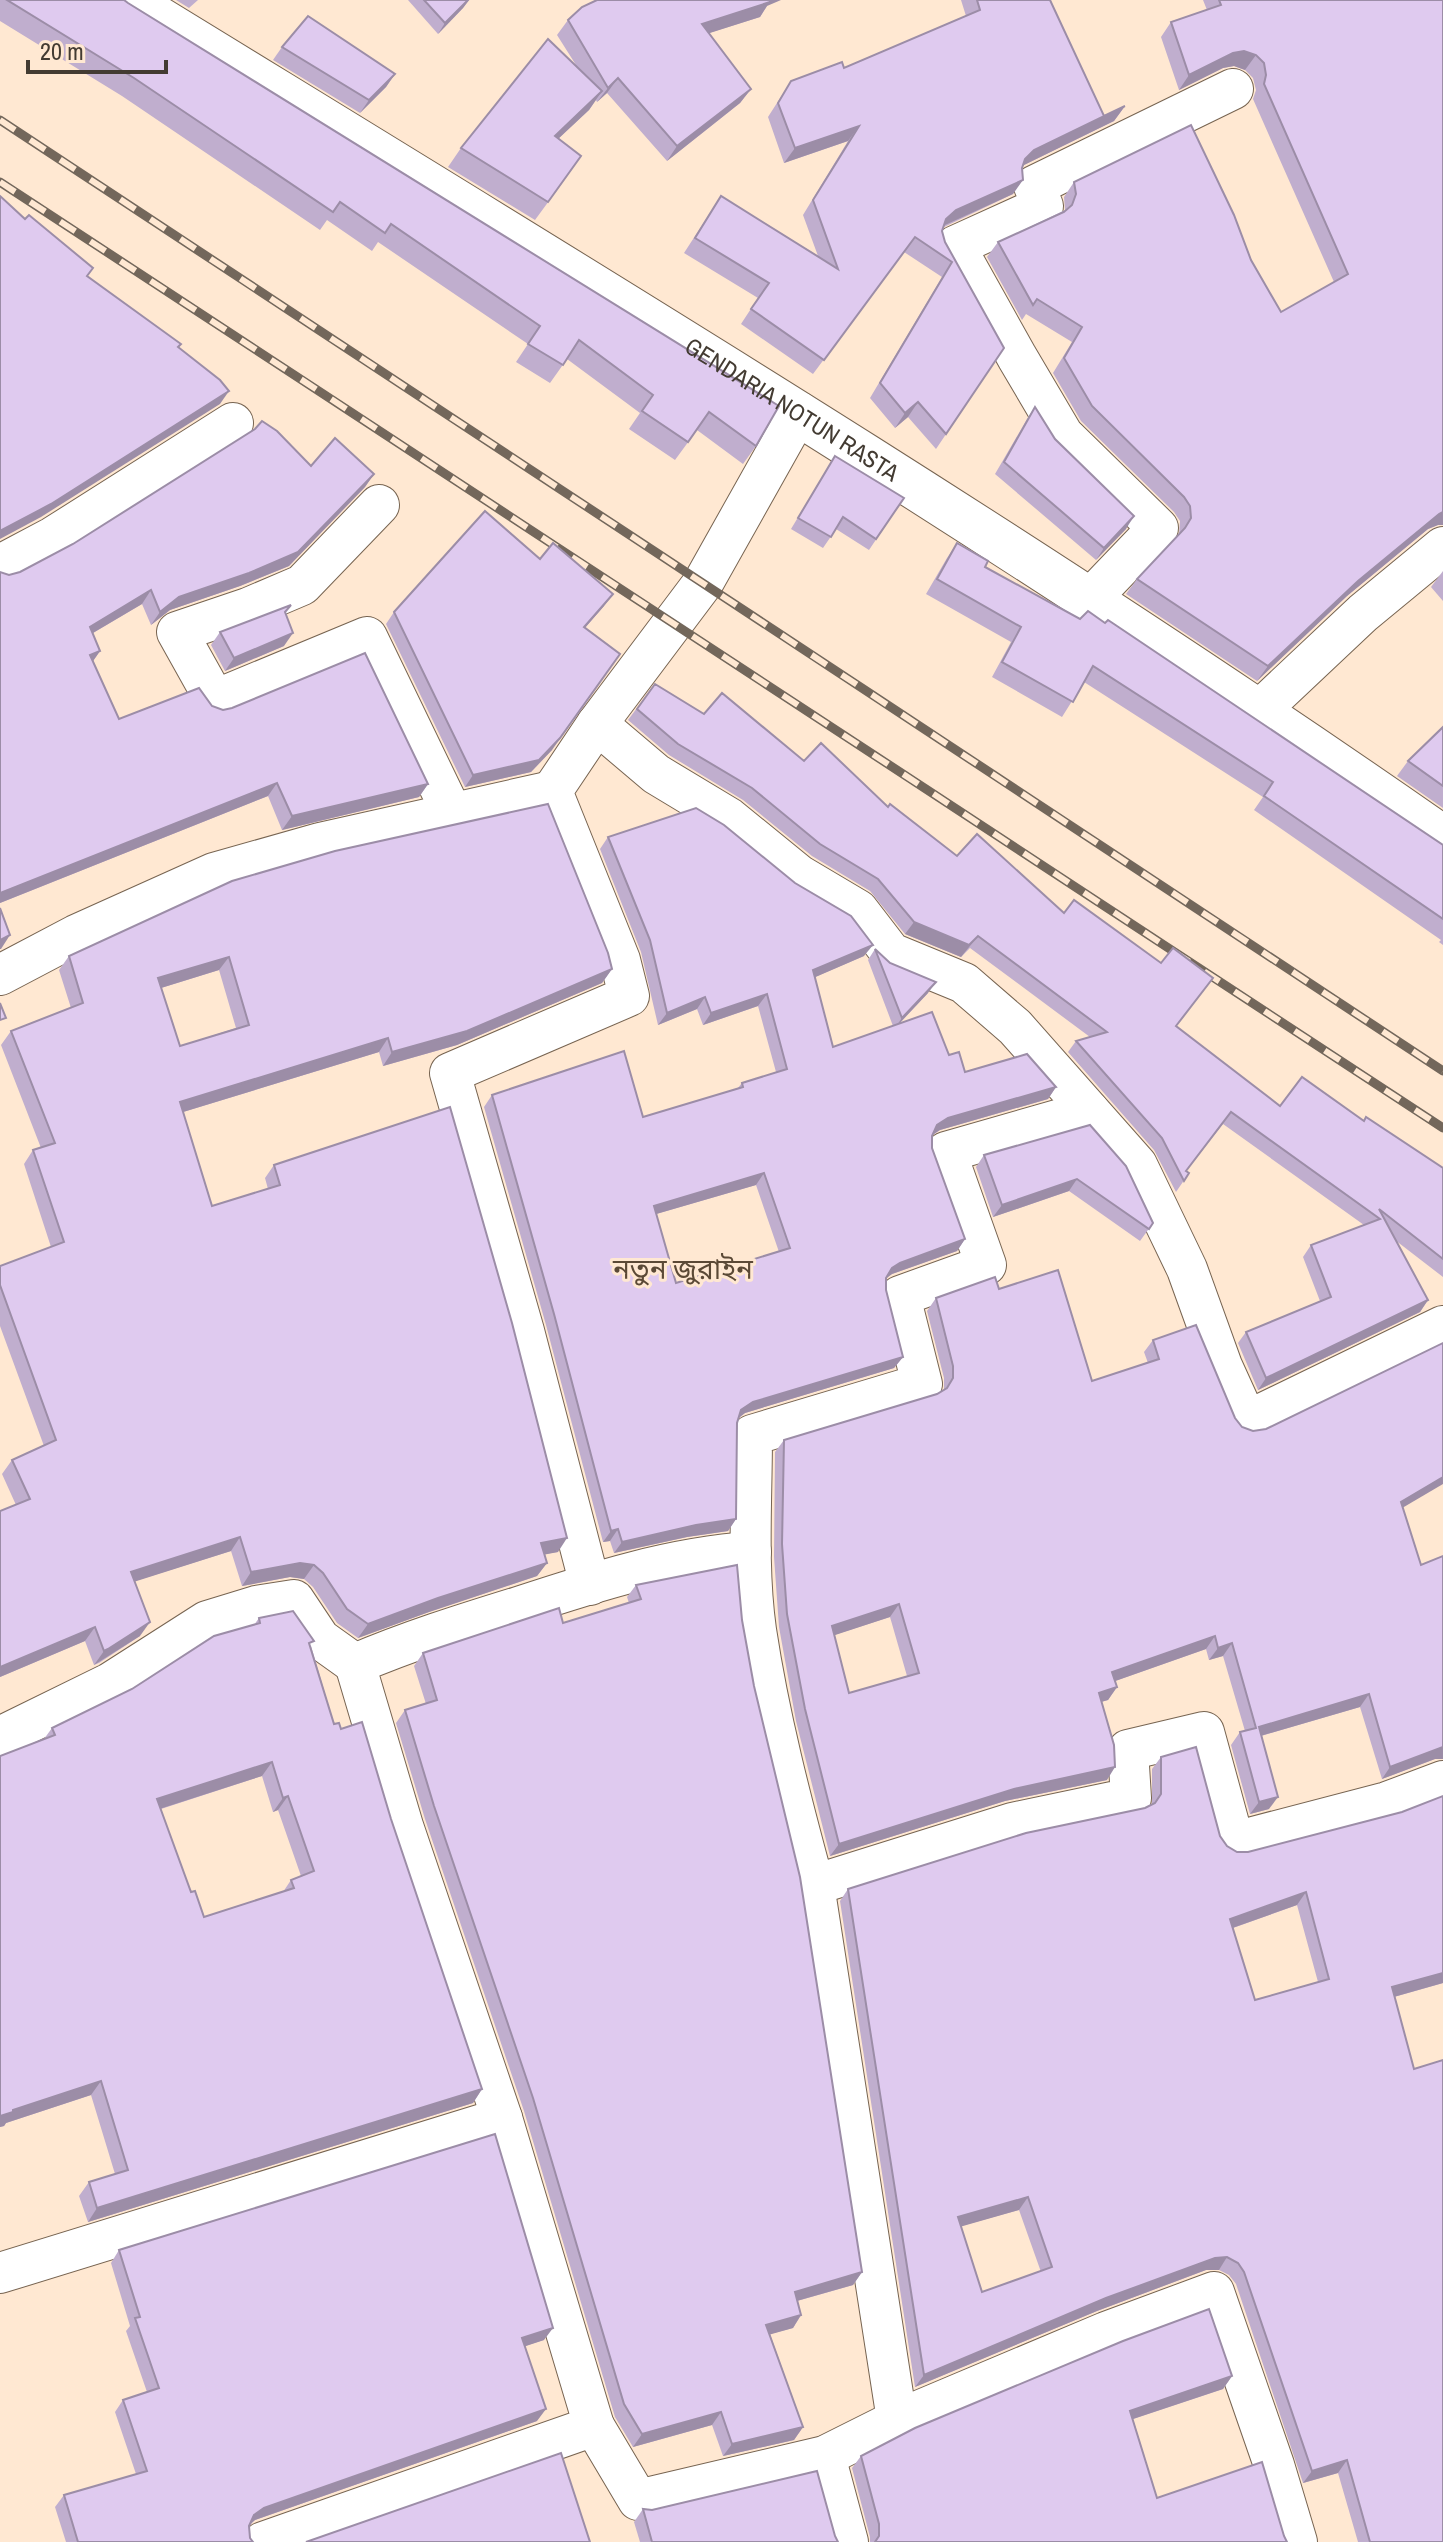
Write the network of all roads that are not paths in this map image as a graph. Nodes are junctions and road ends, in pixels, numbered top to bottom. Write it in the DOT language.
graph roads {
  1 [pos="128,0"];
  2 [pos="1233,89"];
  3 [pos="799,412"];
  4 [pos="233,423"];
  5 [pos="379,505"];
  6 [pos="1443,547"];
  7 [pos="0,565"];
  8 [pos="1090,599"];
  9 [pos="1260,710"];
  10 [pos="597,724"];
  11 [pos="552,791"];
  12 [pos="452,813"];
  13 [pos="1443,838"];
  14 [pos="0,975"];
  15 [pos="1089,1111"];
  16 [pos="1443,1326"];
  17 [pos="751,1552"];
  18 [pos="590,1585"];
  19 [pos="355,1664"];
  20 [pos="0,1737"];
  21 [pos="1443,1781"];
  22 [pos="814,1885"];
  23 [pos="502,2118"];
  24 [pos="0,2273"];
  25 [pos="897,2420"];
  26 [pos="594,2426"];
  27 [pos="825,2456"];
  28 [pos="263,2542"];
  29 [pos="848,2542"];
  30 [pos="1297,2542"];
  1 -- 3 [label="main road, GENDARIA NOTUN RASTA"];
  2 -- 8 [label="street"];
  3 -- 8 [label="main road, GENDARIA NOTUN RASTA"];
  3 -- 10 [label="street"];
  4 -- 7 [label="street"];
  5 -- 12 [label="street"];
  6 -- 9 [label="street"];
  8 -- 9 [label="main road, GENDARIA NOTUN RASTA"];
  9 -- 13 [label="main road, GENDARIA NOTUN RASTA"];
  10 -- 11 [label="street"];
  10 -- 15 [label="street"];
  11 -- 12 [label="street"];
  11 -- 18 [label="street"];
  12 -- 14 [label="street"];
  15 -- 16 [label="street"];
  15 -- 17 [label="street"];
  17 -- 18 [label="street"];
  17 -- 22 [label="street"];
  18 -- 19 [label="street"];
  19 -- 20 [label="street"];
  19 -- 23 [label="street"];
  21 -- 22 [label="street"];
  22 -- 25 [label="street"];
  23 -- 24 [label="street"];
  23 -- 26 [label="street"];
  25 -- 27 [label="street"];
  25 -- 30 [label="street"];
  26 -- 27 [label="street"];
  26 -- 28 [label="street"];
  27 -- 29 [label="street"];
}
